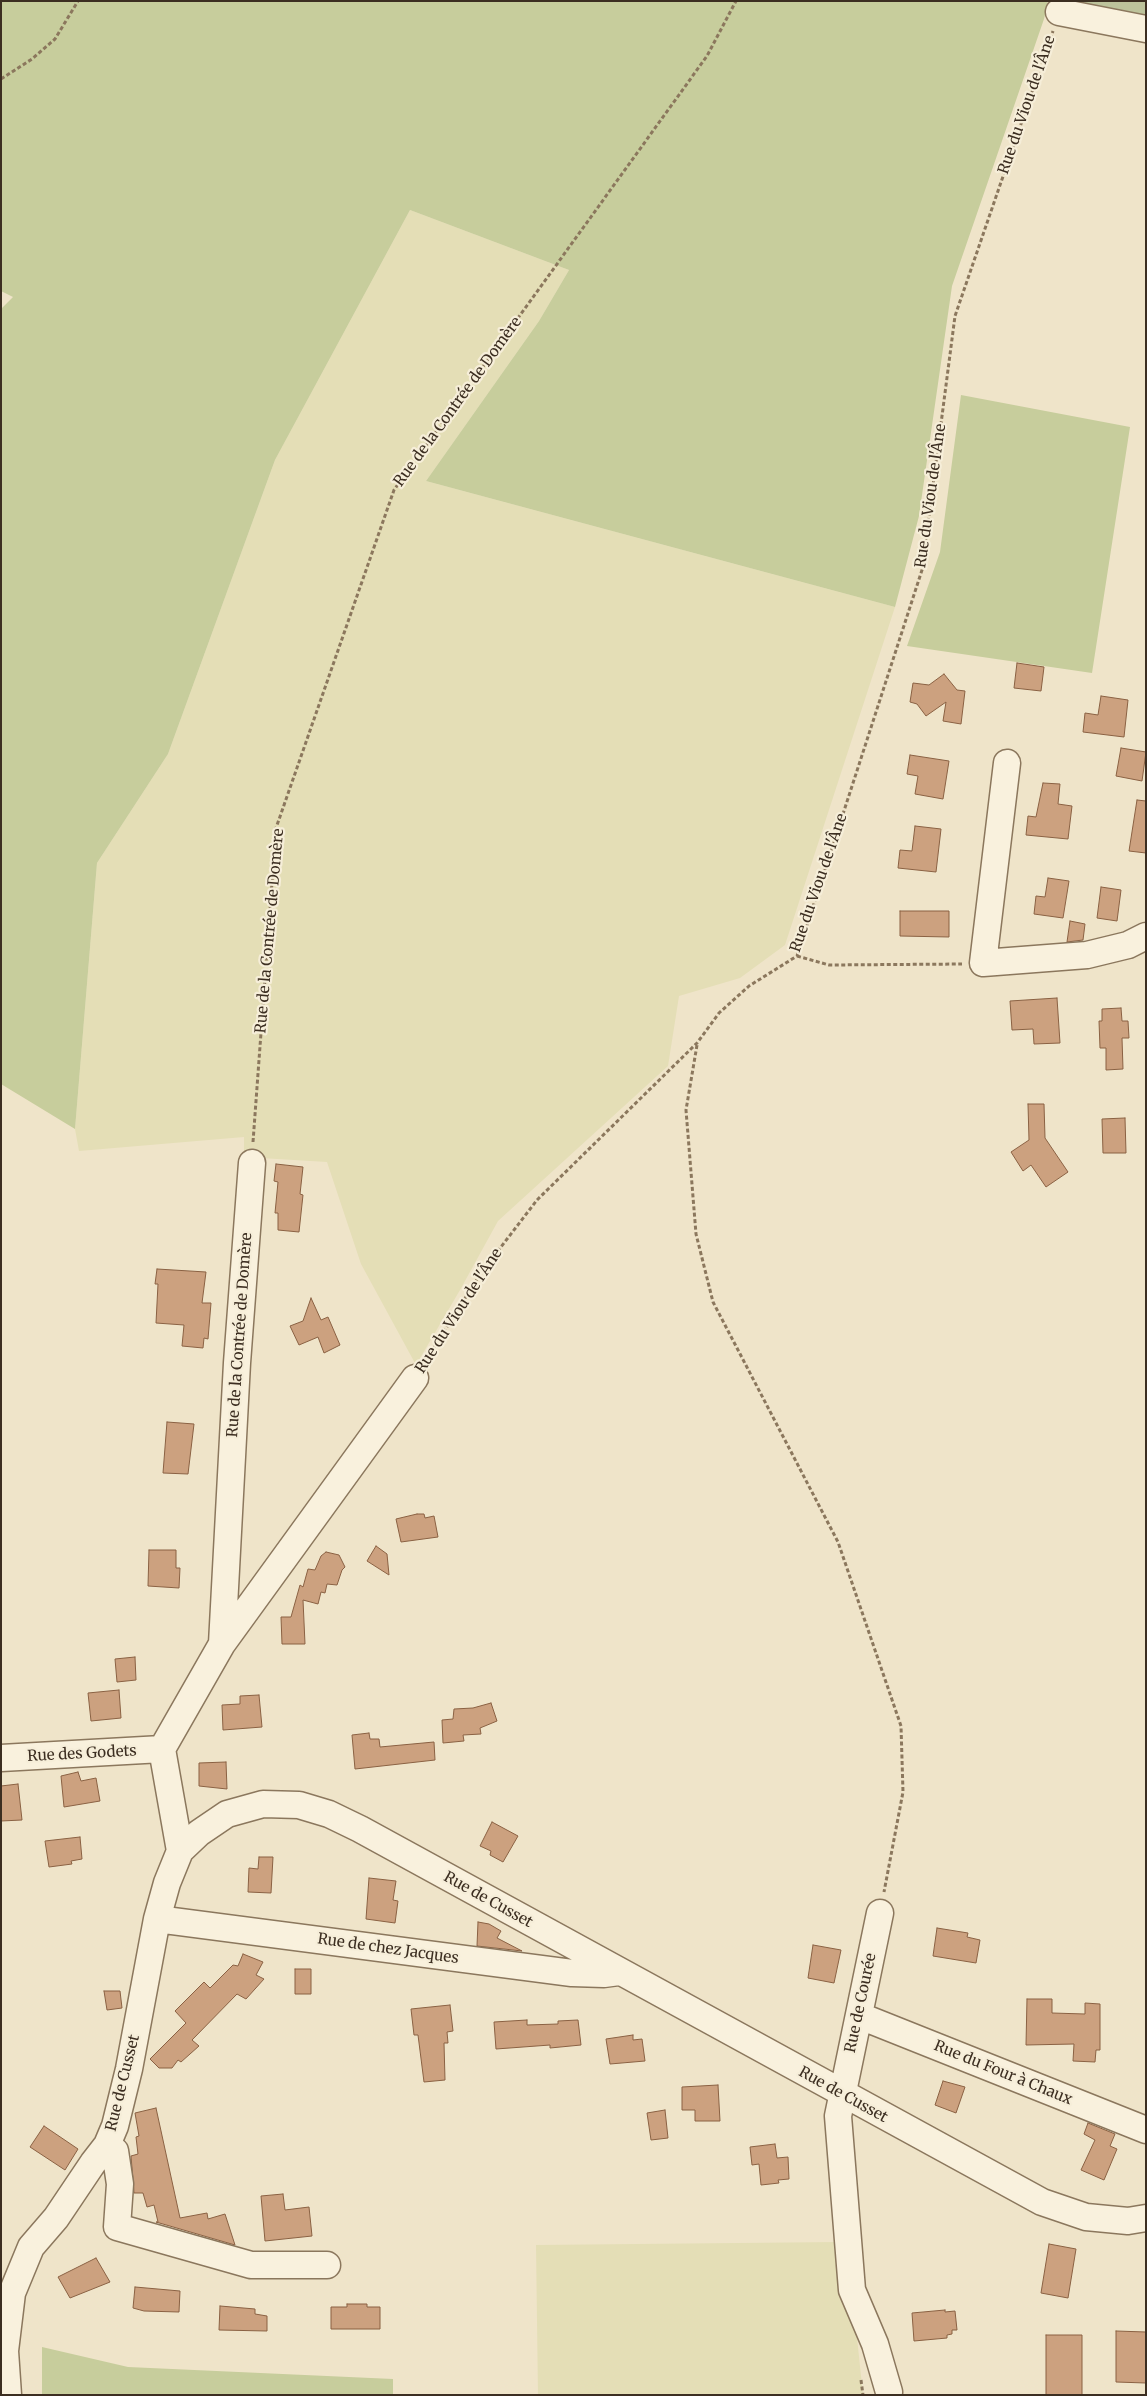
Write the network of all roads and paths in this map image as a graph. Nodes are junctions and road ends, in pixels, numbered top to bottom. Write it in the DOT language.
graph roads {
  1 [pos="78,1"];
  2 [pos="736,1"];
  3 [pos="1059,12"];
  4 [pos="1146,29"];
  5 [pos="1,79"];
  6 [pos="1007,763"];
  7 [pos="1146,936"];
  8 [pos="797,956"];
  9 [pos="982,963"];
  10 [pos="698,1043"];
  11 [pos="252,1163"];
  12 [pos="415,1378"];
  13 [pos="222,1644"];
  14 [pos="162,1750"];
  15 [pos="1,1758"];
  16 [pos="180,1851"];
  17 [pos="880,1913"];
  18 [pos="157,1919"];
  19 [pos="619,1972"];
  20 [pos="860,2016"];
  21 [pos="841,2094"];
  22 [pos="1146,2130"];
  23 [pos="107,2145"];
  24 [pos="1146,2218"];
  25 [pos="327,2265"];
  26 [pos="9,2330"];
  27 [pos="18,2392"];
  28 [pos="889,2392"];
  1 -- 5 [label="path"];
  2 -- 11 [label="path, Rue de la Contrée de Domère"];
  3 -- 4 [label="street"];
  3 -- 8 [label="path, Rue du Viou de l'Âne"];
  6 -- 9 [label="street"];
  7 -- 9 [label="street"];
  8 -- 9 [label="path"];
  8 -- 10 [label="path, Rue du Viou de l'Âne"];
  10 -- 12 [label="path, Rue du Viou de l'Âne"];
  10 -- 17 [label="path"];
  11 -- 13 [label="street, Rue de la Contrée de Domère"];
  12 -- 13 [label="street, Rue du Viou de l'Âne"];
  13 -- 14 [label="street, Rue de la Contrée de Domère"];
  14 -- 15 [label="street, Rue des Godets"];
  14 -- 16 [label="street"];
  16 -- 18 [label="street, Rue de Cusset"];
  16 -- 19 [label="street, Rue de Cusset"];
  17 -- 20 [label="street, Rue de Courée"];
  18 -- 19 [label="street, Rue de chez Jacques"];
  18 -- 23 [label="street, Rue de Cusset"];
  19 -- 21 [label="street, Rue de Cusset"];
  20 -- 21 [label="street, Rue de Courée"];
  20 -- 22 [label="street, Rue du Four à Chaux"];
  21 -- 24 [label="street, Rue de Cusset"];
  21 -- 28 [label="street, Rue de Courée"];
  23 -- 25 [label="street"];
  23 -- 26 [label="street, Rue de Cusset"];
  26 -- 27 [label="street, Rue de Cusset"];
  26 -- 27 [label="street, Rue de Cusset"];
}
